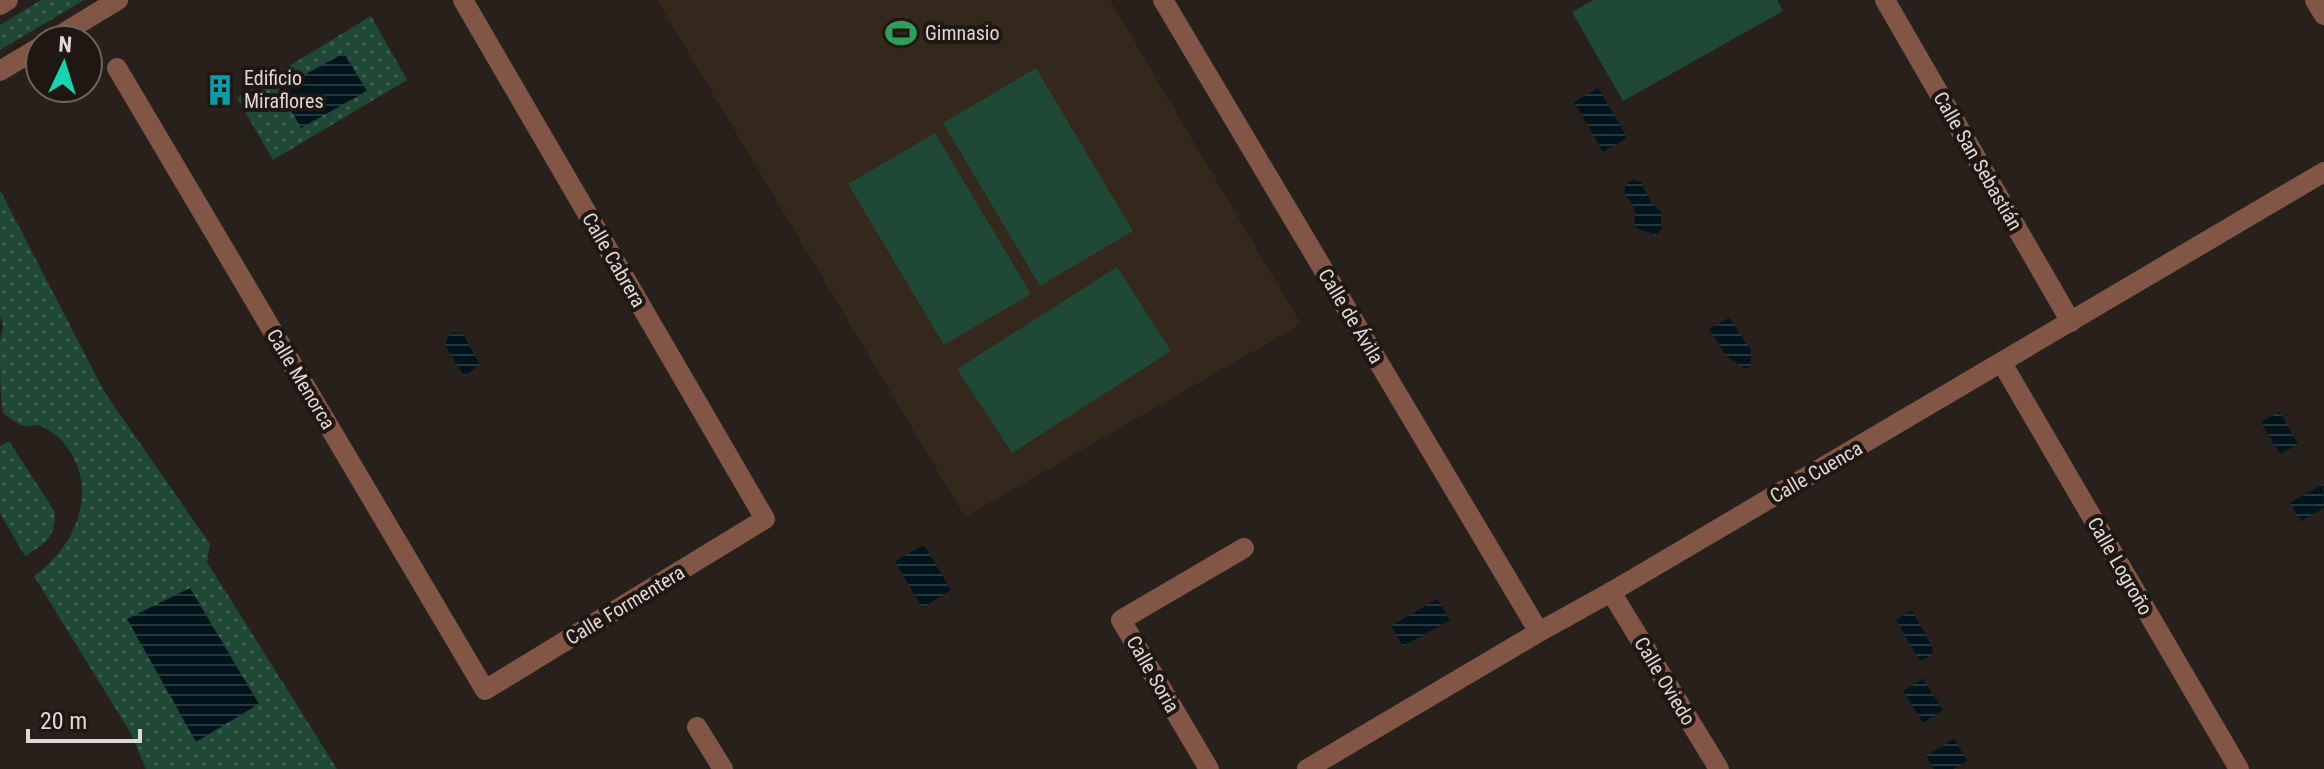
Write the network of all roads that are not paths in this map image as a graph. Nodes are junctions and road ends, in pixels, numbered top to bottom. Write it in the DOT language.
graph roads {
  1 [pos="8,0"];
  2 [pos="118,0"];
  3 [pos="463,0"];
  4 [pos="1163,0"];
  5 [pos="1885,0"];
  6 [pos="2315,0"];
  7 [pos="0,5"];
  8 [pos="2324,15"];
  9 [pos="78,24"];
  10 [pos="24,57"];
  11 [pos="117,68"];
  12 [pos="0,71"];
  13 [pos="2324,172"];
  14 [pos="2071,322"];
  15 [pos="2002,363"];
  16 [pos="765,519"];
  17 [pos="1244,548"];
  18 [pos="1611,592"];
  19 [pos="1539,632"];
  20 [pos="485,690"];
  21 [pos="697,727"];
  22 [pos="723,769"];
  23 [pos="1209,769"];
  24 [pos="1307,769"];
  25 [pos="1719,769"];
  26 [pos="2239,769"];
  1 -- 7 [label="street"];
  2 -- 9 [label="street"];
  3 -- 16 [label="street, Calle Cabrera"];
  4 -- 19 [label="street, Calle de Ávila"];
  5 -- 14 [label="street, Calle San Sebastián"];
  6 -- 8 [label="street"];
  10 -- 12 [label="street"];
  11 -- 20 [label="street, Calle Menorca"];
  13 -- 14 [label="street, Calle Cuenca"];
  14 -- 15 [label="street, Calle Cuenca"];
  15 -- 18 [label="street, Calle Cuenca"];
  15 -- 26 [label="street, Calle Logroño"];
  16 -- 20 [label="street, Calle Formentera"];
  17 -- 23 [label="street, Calle Soria"];
  18 -- 19 [label="street, Calle Cuenca"];
  18 -- 25 [label="street, Calle Oviedo"];
  19 -- 24 [label="street, Calle Cuenca"];
  21 -- 22 [label="street"];
}
